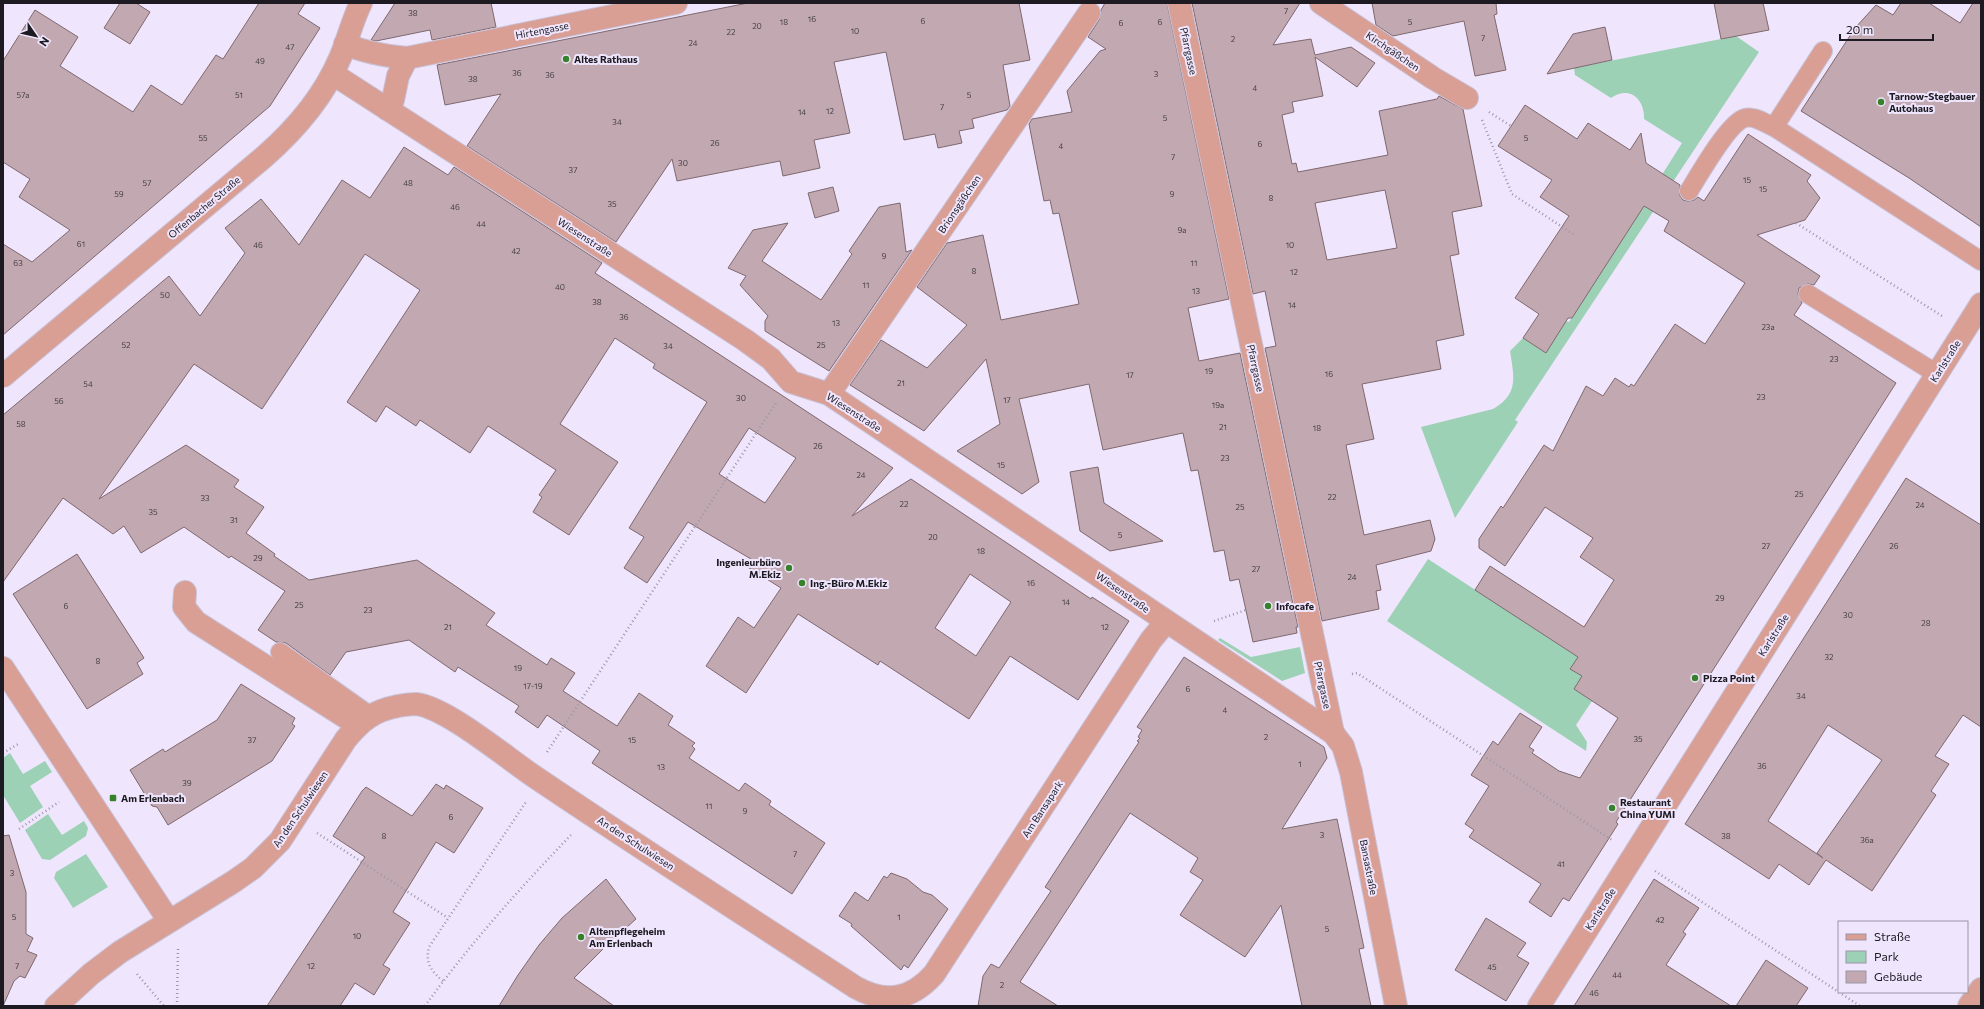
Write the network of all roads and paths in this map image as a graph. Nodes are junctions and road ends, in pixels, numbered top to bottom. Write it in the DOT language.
graph roads {
  1 [pos="361,3"];
  2 [pos="676,3"];
  3 [pos="1179,3"];
  4 [pos="1321,3"];
  5 [pos="1089,13"];
  6 [pos="345,44"];
  7 [pos="1823,51"];
  8 [pos="408,58"];
  9 [pos="333,74"];
  10 [pos="1467,98"];
  11 [pos="387,109"];
  12 [pos="1482,119"];
  13 [pos="1774,127"];
  14 [pos="1689,191"];
  15 [pos="1796,223"];
  16 [pos="1573,234"];
  17 [pos="1981,261"];
  18 [pos="1808,294"];
  19 [pos="1981,304"];
  20 [pos="1945,317"];
  21 [pos="1937,374"];
  22 [pos="3,376"];
  23 [pos="829,394"];
  24 [pos="780,398"];
  25 [pos="185,592"];
  26 [pos="1246,610"];
  27 [pos="1166,622"];
  28 [pos="1207,623"];
  29 [pos="280,652"];
  30 [pos="3,668"];
  31 [pos="1352,674"];
  32 [pos="364,720"];
  33 [pos="1333,733"];
  34 [pos="546,753"];
  35 [pos="81,787"];
  36 [pos="526,802"];
  37 [pos="19,829"];
  38 [pos="316,833"];
  39 [pos="573,833"];
  40 [pos="1634,857"];
  41 [pos="448,918"];
  42 [pos="169,921"];
  43 [pos="178,948"];
  44 [pos="137,974"];
  45 [pos="443,981"];
  46 [pos="1981,989"];
  47 [pos="1838,991"];
  48 [pos="914,992"];
  49 [pos="1840,993"];
  50 [pos="56,1006"];
  51 [pos="164,1006"];
  52 [pos="178,1006"];
  53 [pos="425,1006"];
  54 [pos="1396,1006"];
  55 [pos="1539,1006"];
  56 [pos="1860,1006"];
  57 [pos="1969,1006"];
  1 -- 6 [label="street, Offenbacher Straße"];
  2 -- 8 [label="street, Hirtengasse"];
  3 -- 33 [label="street, Pfarrgasse"];
  4 -- 10 [label="street, Kirchgäßchen"];
  5 -- 23 [label="street, Brionsgäßchen"];
  6 -- 8 [label="street, Hirtengasse"];
  6 -- 9 [label="street, Offenbacher Straße"];
  7 -- 13 [label="lane"];
  8 -- 11 [label="street"];
  9 -- 11 [label="street, Wiesenstraße"];
  9 -- 22 [label="street, Offenbacher Straße"];
  11 -- 23 [label="street, Wiesenstraße"];
  12 -- 16 [label="path"];
  13 -- 14 [label="lane"];
  13 -- 17 [label="lane"];
  15 -- 20 [label="path"];
  18 -- 21 [label="lane"];
  19 -- 21 [label="street, Karlstraße"];
  21 -- 40 [label="street, Karlstraße"];
  23 -- 27 [label="street, Wiesenstraße"];
  24 -- 34 [label="path"];
  25 -- 32 [label="street"];
  26 -- 28 [label="path"];
  27 -- 33 [label="street, Wiesenstraße"];
  27 -- 48 [label="street, Am Bansapark"];
  29 -- 32 [label="lane"];
  30 -- 35 [label="street"];
  31 -- 40 [label="path"];
  32 -- 42 [label="street, An den Schulwiesen"];
  32 -- 48 [label="street, An den Schulwiesen"];
  33 -- 54 [label="street, Bansastraße"];
  35 -- 37 [label="path"];
  35 -- 42 [label="street"];
  36 -- 41 [label="path"];
  38 -- 41 [label="path"];
  39 -- 45 [label="path"];
  40 -- 47 [label="path"];
  40 -- 55 [label="street, Karlstraße"];
  41 -- 45 [label="path"];
  42 -- 50 [label="street"];
  43 -- 52 [label="path"];
  44 -- 51 [label="path"];
  45 -- 53 [label="path"];
  46 -- 57 [label="street"];
  49 -- 56 [label="path"];
}
